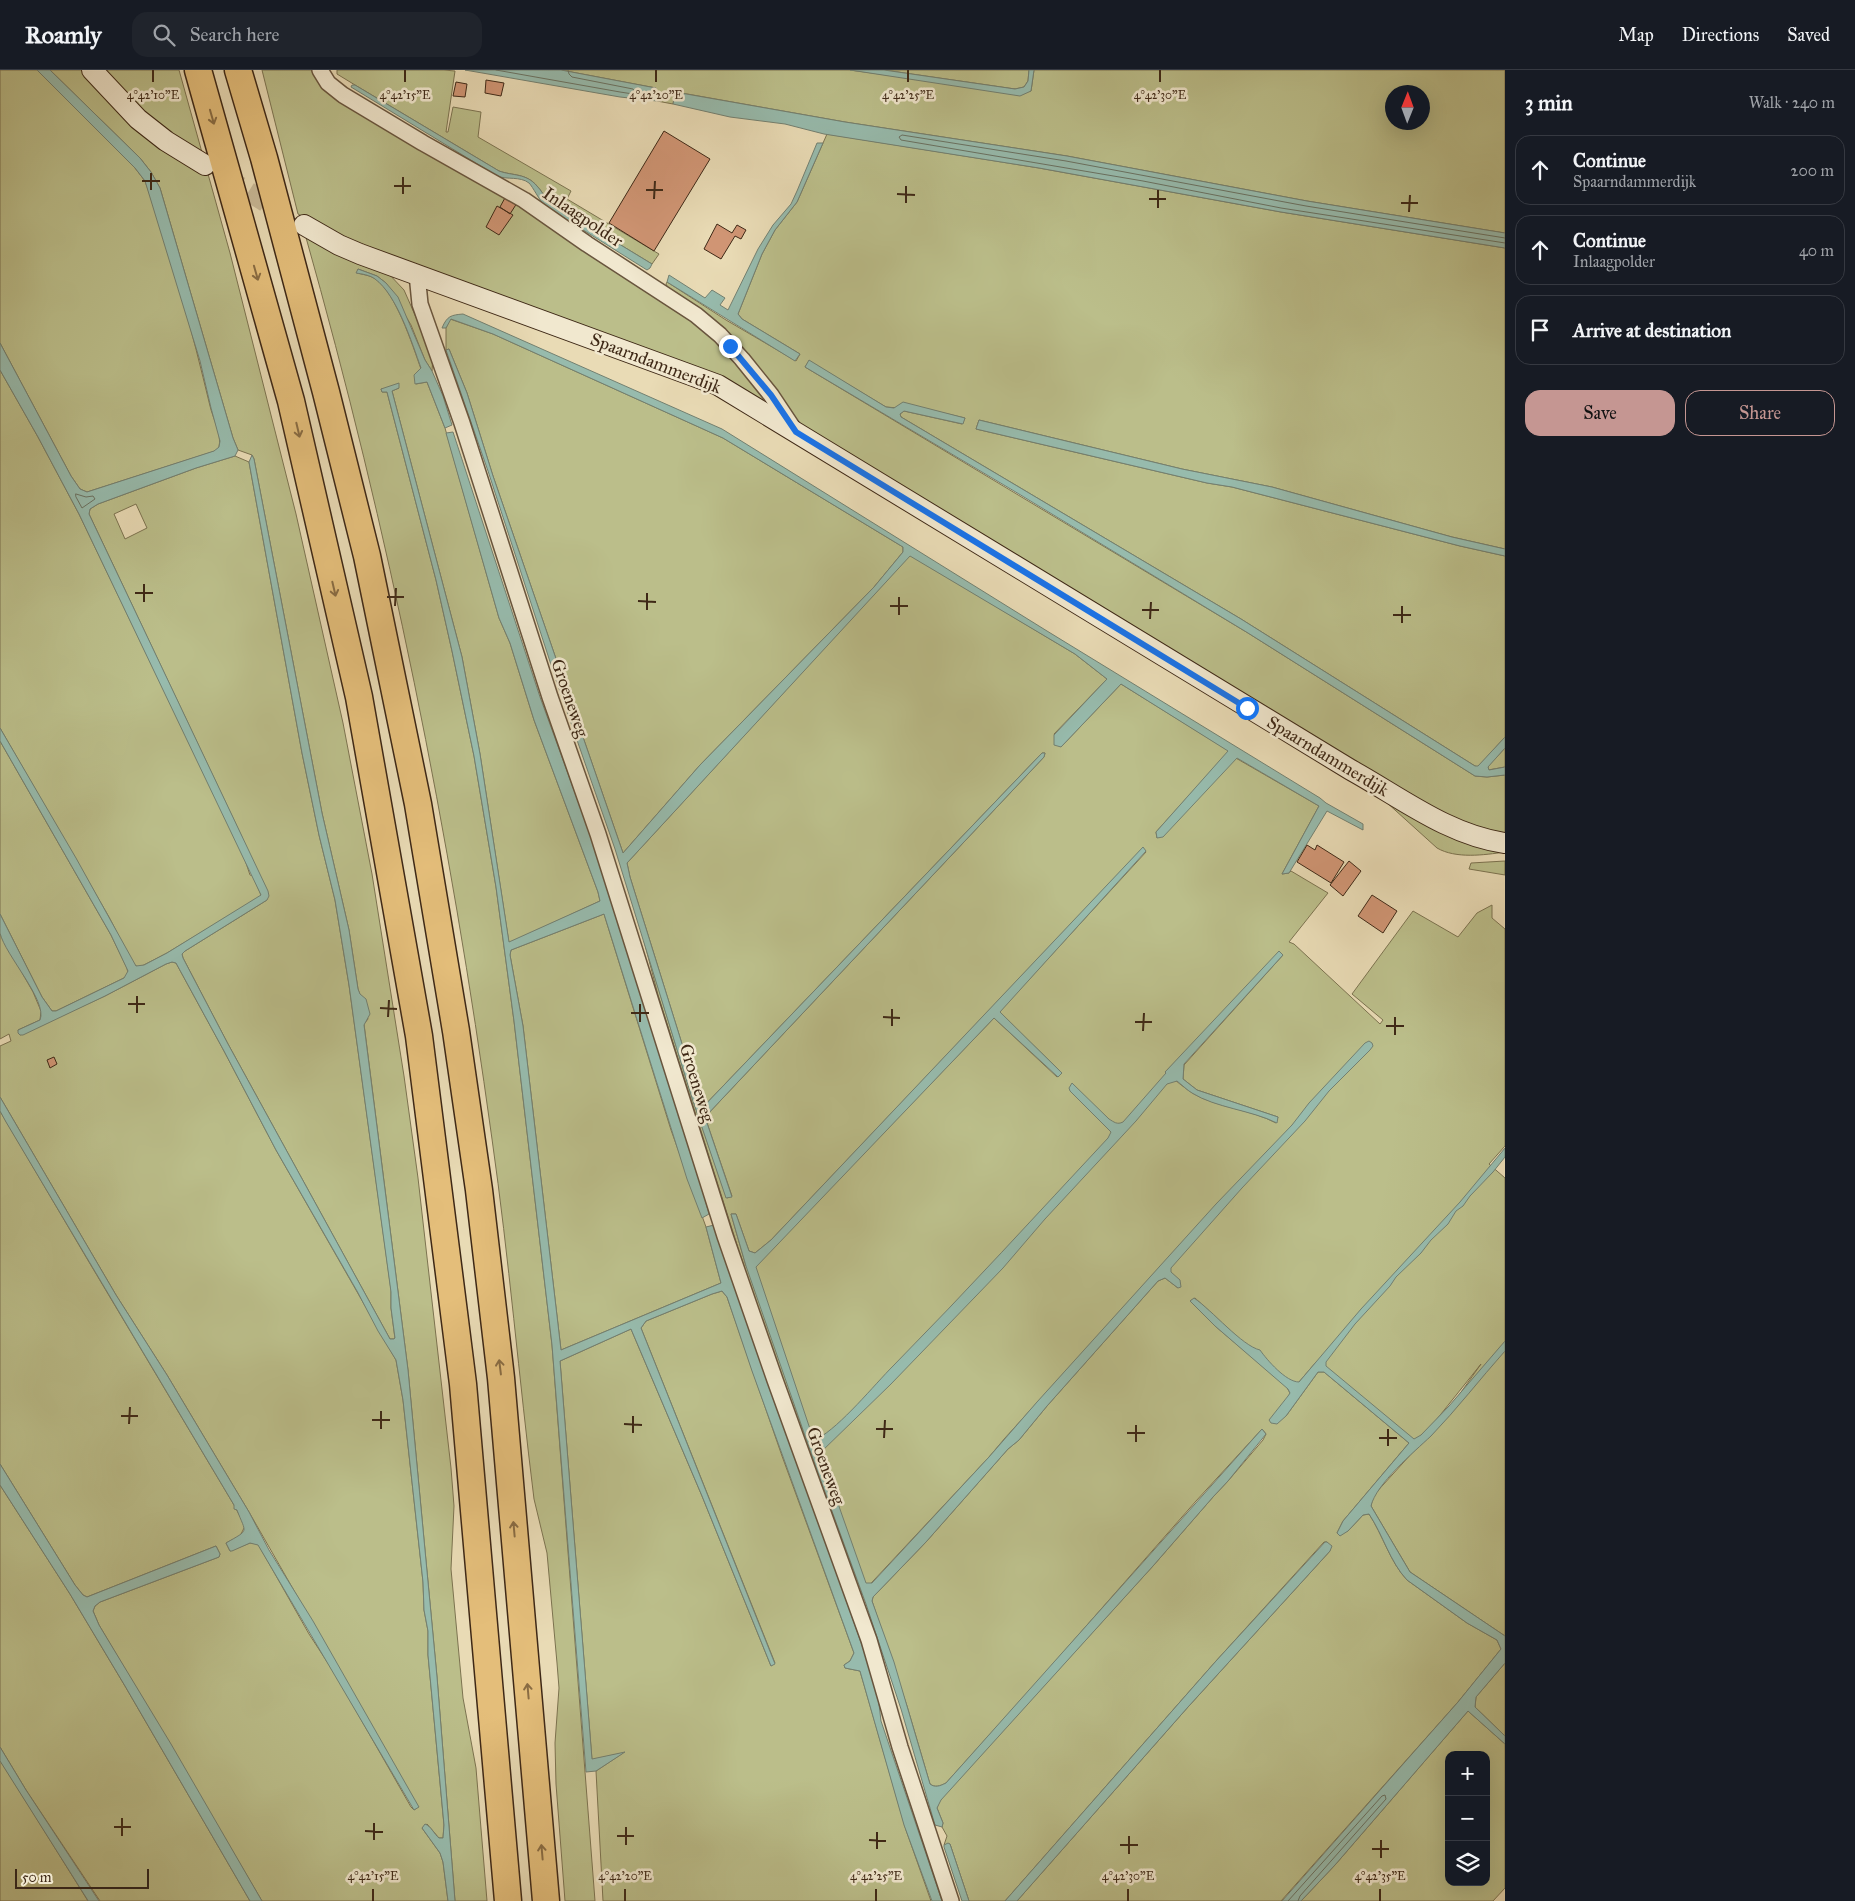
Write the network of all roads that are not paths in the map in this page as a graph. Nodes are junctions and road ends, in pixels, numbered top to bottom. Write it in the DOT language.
graph roads {
  1 [pos="92,70"];
  2 [pos="198,70"];
  3 [pos="238,70"];
  4 [pos="320,70"];
  5 [pos="205,165"];
  6 [pos="304,225"];
  7 [pos="417,274"];
  8 [pos="796,432"];
  9 [pos="1505,843"];
  10 [pos="508,1901"];
  11 [pos="546,1901"];
  12 [pos="950,1901"];
  1 -- 5 [label="street"];
  2 -- 10 [label="highway, one-way"];
  11 -- 3 [label="highway, one-way"];
  4 -- 8 [label="street, Inlaagpolder"];
  6 -- 7 [label="street, Spaarndammerdijk"];
  7 -- 8 [label="street, Spaarndammerdijk"];
  7 -- 12 [label="street, Groeneweg"];
  8 -- 9 [label="street, Spaarndammerdijk"];
}
